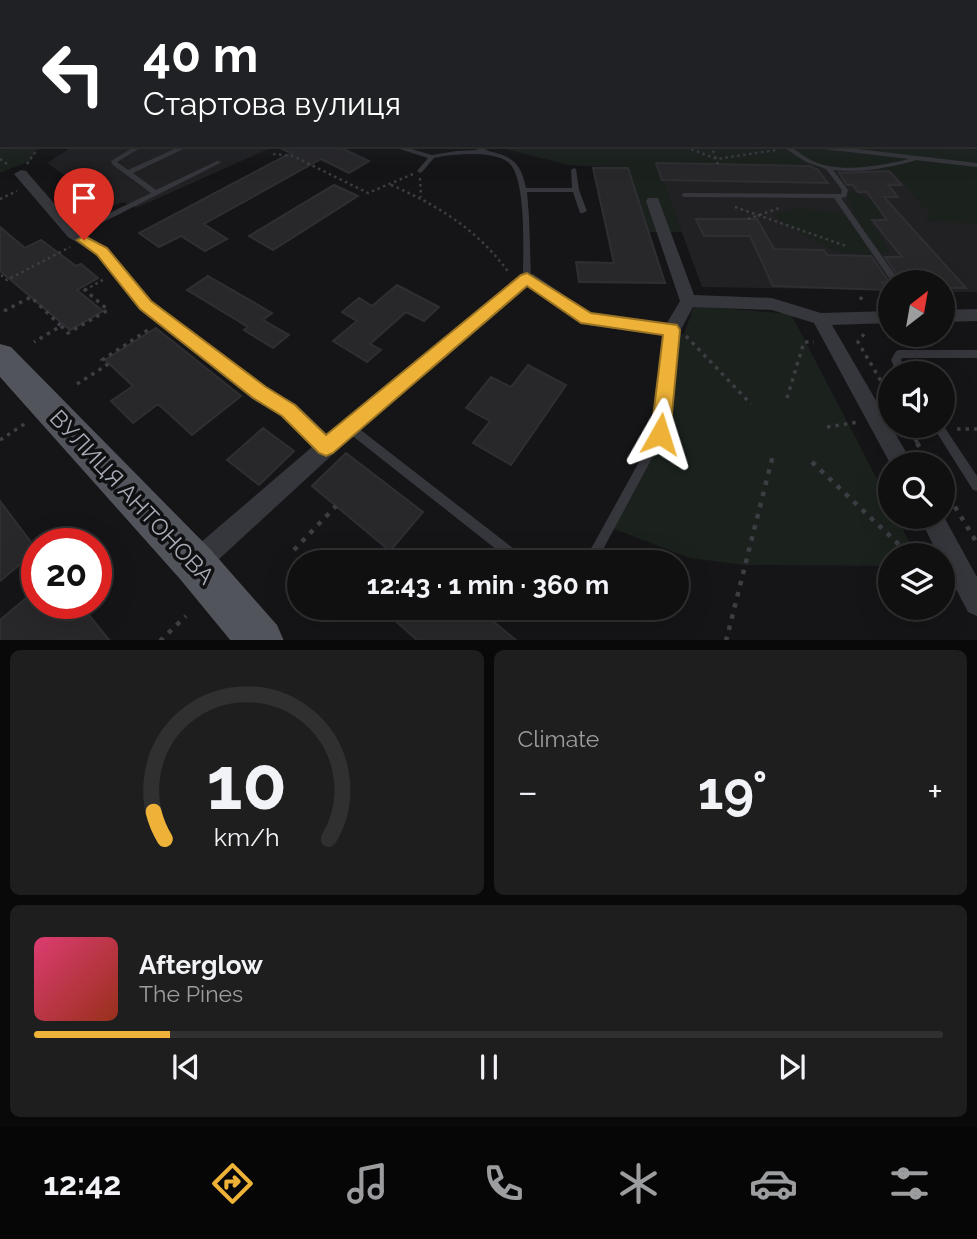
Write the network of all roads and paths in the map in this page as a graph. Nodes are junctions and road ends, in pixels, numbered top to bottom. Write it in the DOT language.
graph roads {
  1 [pos="39,147"];
  2 [pos="138,147"];
  3 [pos="185,147"];
  4 [pos="397,147"];
  5 [pos="475,147"];
  6 [pos="685,147"];
  7 [pos="712,147"];
  8 [pos="786,147"];
  9 [pos="822,147"];
  10 [pos="273,154"];
  11 [pos="493,154"];
  12 [pos="432,157"];
  13 [pos="716,159"];
  14 [pos="916,159"];
  15 [pos="219,163"];
  16 [pos="718,164"];
  17 [pos="977,165"];
  18 [pos="827,166"];
  19 [pos="574,170"];
  20 [pos="419,171"];
  21 [pos="128,173"];
  22 [pos="22,174"];
  23 [pos="389,184"];
  24 [pos="523,190"];
  25 [pos="576,190"];
  26 [pos="156,193"];
  27 [pos="684,195"];
  28 [pos="719,195"];
  29 [pos="421,197"];
  30 [pos="806,197"];
  31 [pos="837,197"];
  32 [pos="653,201"];
  33 [pos="583,211"];
  34 [pos="760,216"];
  35 [pos="748,219"];
  36 [pos="78,237"];
  37 [pos="846,246"];
  38 [pos="888,270"];
  39 [pos="119,272"];
  40 [pos="0,275"];
  41 [pos="522,282"];
  42 [pos="4,312"];
  43 [pos="680,315"];
  44 [pos="977,315"];
  45 [pos="956,316"];
  46 [pos="878,317"];
  47 [pos="820,319"];
  48 [pos="165,320"];
  49 [pos="61,326"];
  50 [pos="866,332"];
  51 [pos="804,342"];
  52 [pos="17,349"];
  53 [pos="977,354"];
  54 [pos="896,361"];
  55 [pos="878,376"];
  56 [pos="77,384"];
  57 [pos="787,397"];
  58 [pos="751,404"];
  59 [pos="878,418"];
  60 [pos="878,420"];
  61 [pos="26,424"];
  62 [pos="349,427"];
  63 [pos="827,427"];
  64 [pos="957,429"];
  65 [pos="977,429"];
  66 [pos="946,438"];
  67 [pos="0,440"];
  68 [pos="326,447"];
  69 [pos="773,455"];
  70 [pos="812,462"];
  71 [pos="977,486"];
  72 [pos="336,506"];
  73 [pos="955,507"];
  74 [pos="938,529"];
  75 [pos="897,543"];
  76 [pos="977,543"];
  77 [pos="294,550"];
  78 [pos="506,550"];
  79 [pos="597,550"];
  80 [pos="195,564"];
  81 [pos="977,603"];
  82 [pos="186,616"];
  83 [pos="160,640"];
  84 [pos="261,640"];
  85 [pos="726,640"];
  1 -- 22 [label="path"];
  2 -- 21 [label="lane"];
  3 -- 21 [label="lane"];
  4 -- 12 [label="lane"];
  5 -- 11 [label="lane"];
  6 -- 13 [label="path"];
  7 -- 13 [label="path"];
  8 -- 13 [label="path"];
  8 -- 18 [label="lane"];
  9 -- 14 [label="lane"];
  10 -- 23 [label="path"];
  11 -- 12 [label="lane"];
  11 -- 24 [label="lane"];
  12 -- 20 [label="lane"];
  13 -- 16 [label="path"];
  14 -- 17 [label="lane"];
  14 -- 18 [label="lane"];
  15 -- 26 [label="lane"];
  18 -- 31 [label="lane"];
  19 -- 25 [label="lane"];
  20 -- 23 [label="path"];
  20 -- 29 [label="path"];
  21 -- 26 [label="lane"];
  22 -- 36 [label="street"];
  23 -- 29 [label="path"];
  24 -- 25 [label="lane"];
  24 -- 41 [label="lane"];
  25 -- 33 [label="lane"];
  26 -- 36 [label="lane"];
  27 -- 28 [label="lane"];
  28 -- 30 [label="lane"];
  28 -- 34 [label="path"];
  29 -- 41 [label="path"];
  30 -- 31 [label="lane"];
  30 -- 34 [label="path"];
  31 -- 38 [label="lane"];
  32 -- 43 [label="street"];
  34 -- 35 [label="path"];
  34 -- 37 [label="path"];
  36 -- 39 [label="street"];
  36 -- 40 [label="path"];
  39 -- 48 [label="street"];
  39 -- 49 [label="path"];
  41 -- 43 [label="street"];
  41 -- 62 [label="street"];
  42 -- 49 [label="path"];
  43 -- 47 [label="street"];
  43 -- 58 [label="path"];
  43 -- 79 [label="lane"];
  44 -- 45 [label="street"];
  46 -- 47 [label="street"];
  47 -- 59 [label="street"];
  48 -- 56 [label="path"];
  48 -- 68 [label="street"];
  49 -- 52 [label="path"];
  50 -- 55 [label="path"];
  51 -- 57 [label="path"];
  52 -- 80 [label="main road, ВУЛИЦЯ АНТОНОВА"];
  53 -- 54 [label="lane"];
  60 -- 63 [label="path"];
  61 -- 67 [label="path"];
  62 -- 68 [label="street"];
  62 -- 78 [label="lane"];
  64 -- 65 [label="path"];
  66 -- 71 [label="lane"];
  68 -- 80 [label="street"];
  69 -- 85 [label="path"];
  70 -- 75 [label="path"];
  72 -- 77 [label="path"];
  73 -- 76 [label="path"];
  74 -- 81 [label="street"];
  80 -- 84 [label="main road, ВУЛИЦЯ АНТОНОВА"];
  82 -- 83 [label="path"];
}
